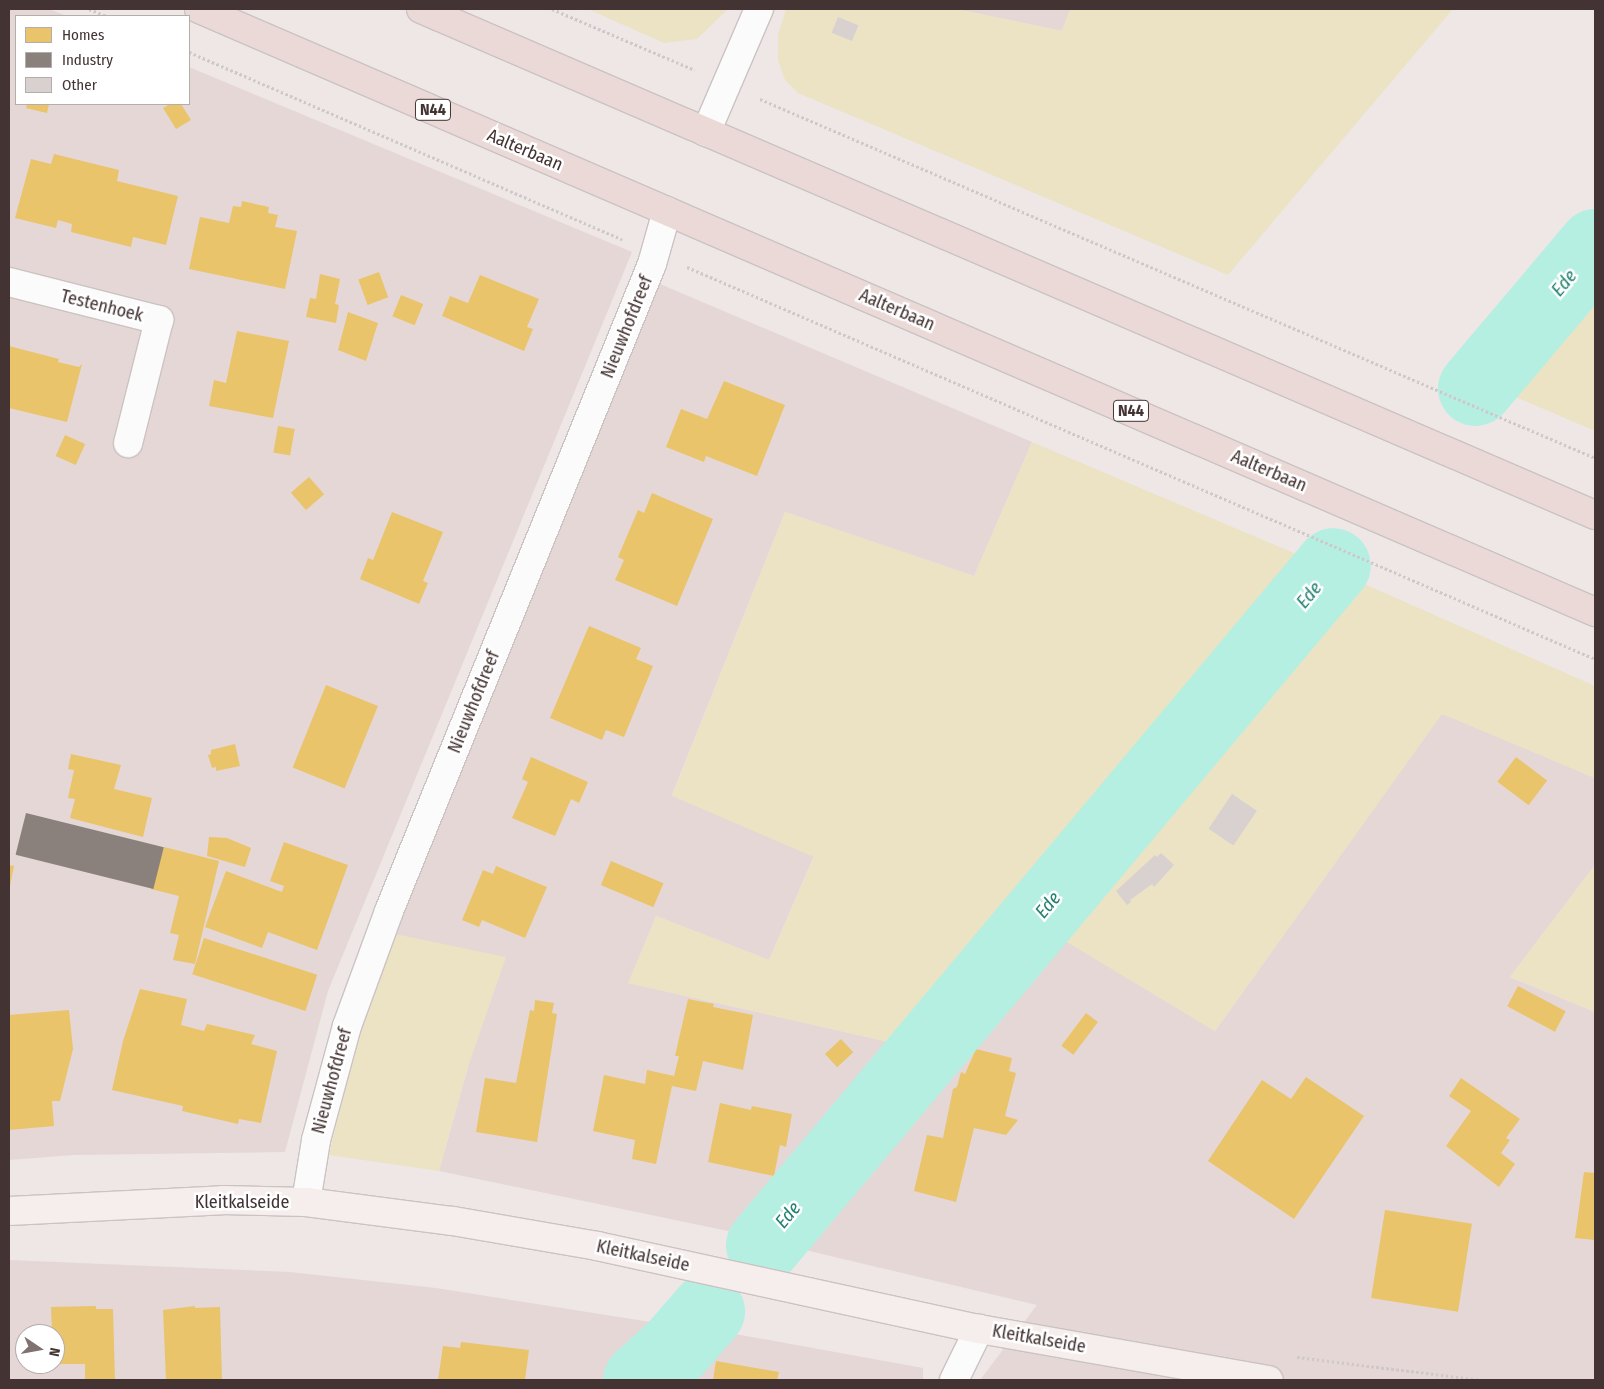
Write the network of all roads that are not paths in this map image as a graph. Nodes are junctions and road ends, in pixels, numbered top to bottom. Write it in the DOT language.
graph roads {
  1 [pos="199,9"];
  2 [pos="421,9"];
  3 [pos="759,9"];
  4 [pos="706,132"];
  5 [pos="667,211"];
  6 [pos="9,282"];
  7 [pos="128,444"];
  8 [pos="1595,515"];
  9 [pos="1595,612"];
  10 [pos="306,1202"];
  11 [pos="9,1211"];
  12 [pos="978,1329"];
  13 [pos="954,1380"];
  14 [pos="1269,1380"];
  1 -- 5 [label="highway, Aalterbaan / N44"];
  2 -- 4 [label="highway"];
  3 -- 4 [label="street"];
  4 -- 8 [label="highway"];
  5 -- 9 [label="highway, Aalterbaan / N44"];
  5 -- 10 [label="street, Nieuwhofdreef"];
  6 -- 7 [label="street, Testenhoek"];
  10 -- 11 [label="street, Kleitkalseide"];
  10 -- 12 [label="street, Kleitkalseide"];
  12 -- 13 [label="street"];
  12 -- 14 [label="street, Kleitkalseide"];
}
